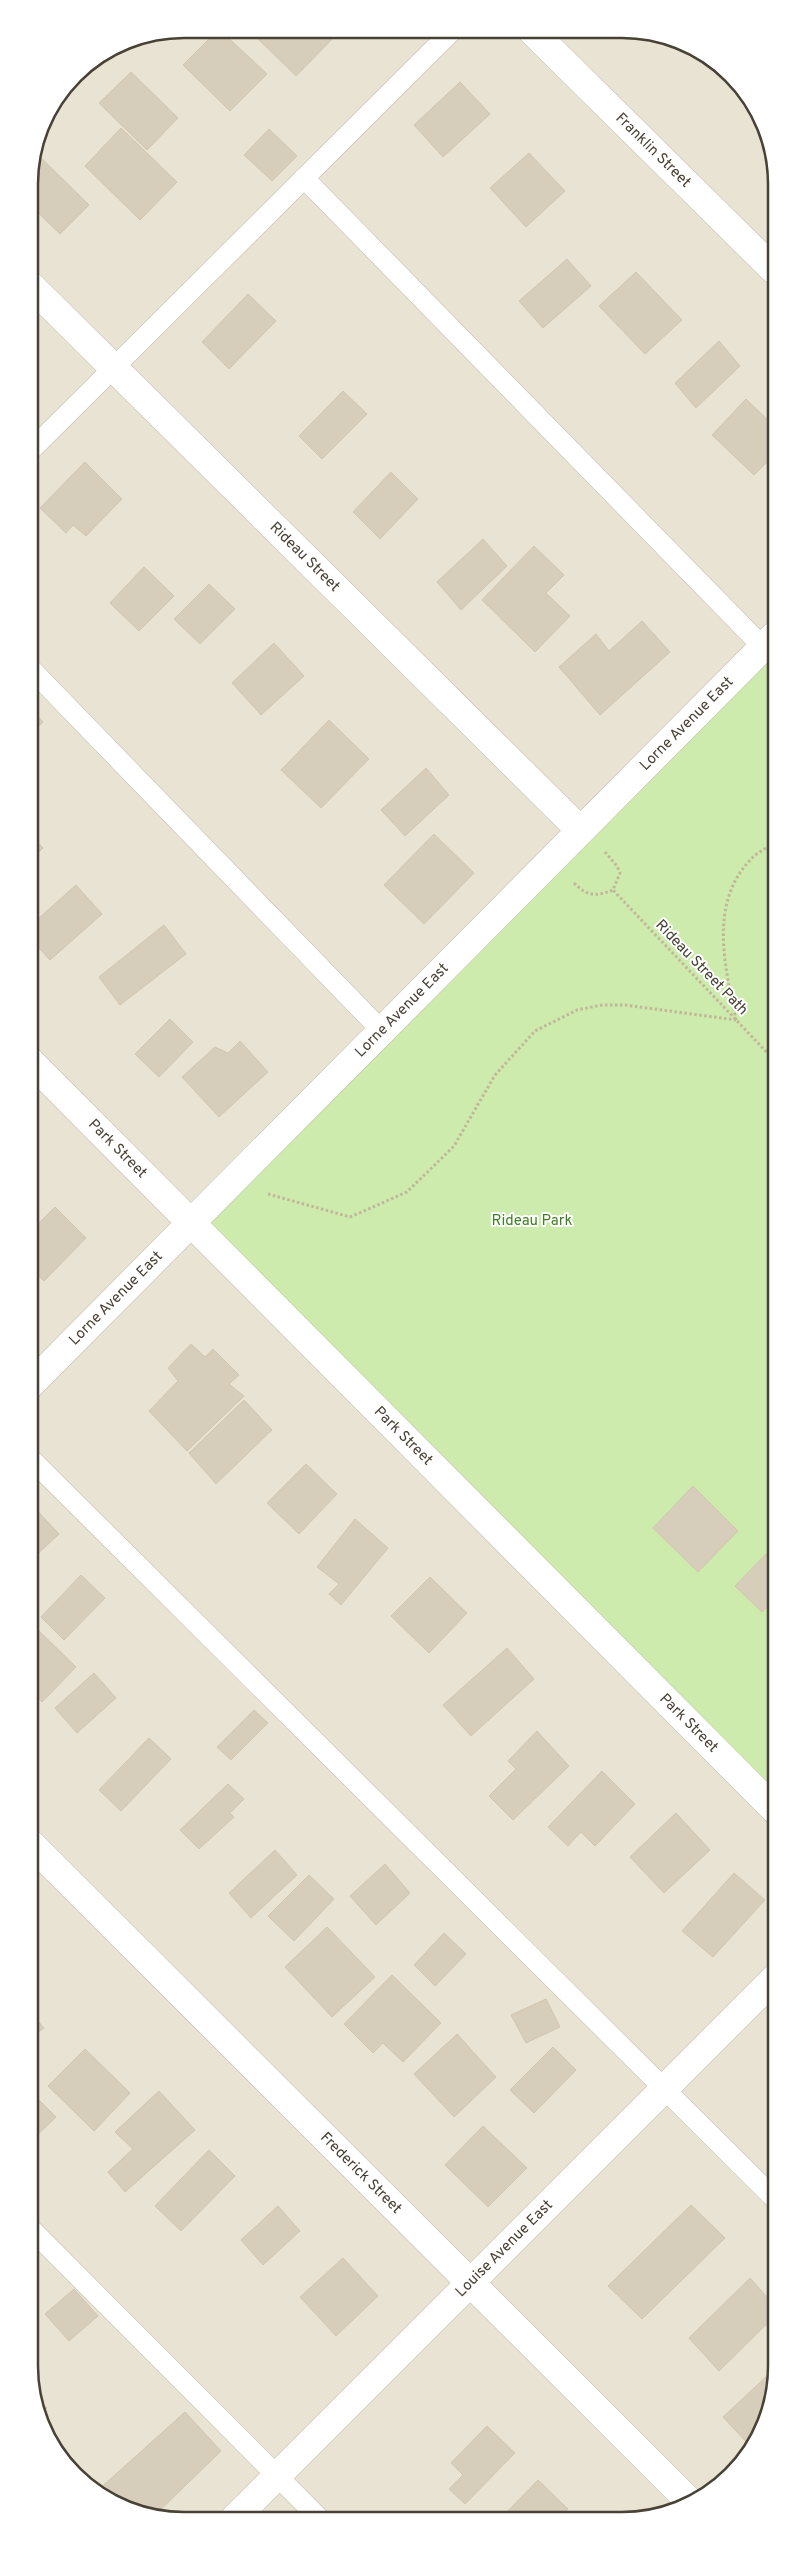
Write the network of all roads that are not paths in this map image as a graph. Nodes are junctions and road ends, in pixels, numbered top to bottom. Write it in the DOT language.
graph roads {
  1 [pos="445,38"];
  2 [pos="539,38"];
  3 [pos="304,178"];
  4 [pos="768,263"];
  5 [pos="38,293"];
  6 [pos="114,367"];
  7 [pos="38,443"];
  8 [pos="768,641"];
  9 [pos="38,676"];
  10 [pos="580,830"];
  11 [pos="381,1030"];
  12 [pos="38,1069"];
  13 [pos="192,1221"];
  14 [pos="38,1377"];
  15 [pos="38,1465"];
  16 [pos="767,1802"];
  17 [pos="38,1851"];
  18 [pos="767,1987"];
  19 [pos="665,2090"];
  20 [pos="767,2191"];
  21 [pos="38,2236"];
  22 [pos="472,2284"];
  23 [pos="277,2476"];
  24 [pos="685,2497"];
  25 [pos="241,2512"];
  26 [pos="313,2512"];
  1 -- 3 [label="lane"];
  2 -- 4 [label="street, Franklin Street"];
  3 -- 6 [label="lane"];
  3 -- 8 [label="lane"];
  5 -- 6 [label="street, Rideau Street"];
  6 -- 7 [label="lane"];
  6 -- 10 [label="street, Rideau Street"];
  8 -- 10 [label="street, Lorne Avenue East"];
  9 -- 11 [label="lane"];
  10 -- 11 [label="street, Lorne Avenue East"];
  11 -- 13 [label="street, Lorne Avenue East"];
  12 -- 13 [label="street, Park Street"];
  13 -- 14 [label="street, Lorne Avenue East"];
  13 -- 16 [label="street, Park Street"];
  15 -- 19 [label="lane"];
  17 -- 22 [label="street, Frederick Street"];
  18 -- 19 [label="street, Louise Avenue East"];
  19 -- 20 [label="lane"];
  19 -- 22 [label="street, Louise Avenue East"];
  21 -- 23 [label="lane"];
  22 -- 23 [label="street, Louise Avenue East"];
  22 -- 24 [label="street, Frederick Street"];
  23 -- 25 [label="street, Louise Avenue East"];
  23 -- 26 [label="lane"];
}
